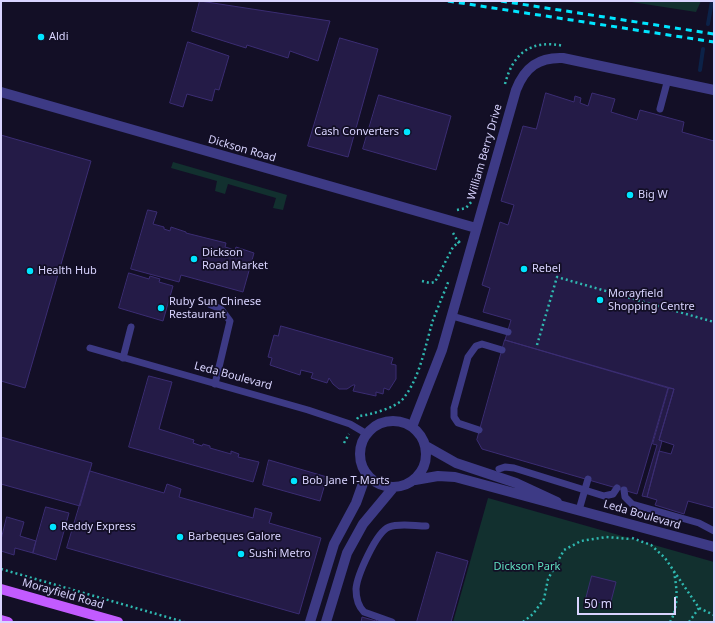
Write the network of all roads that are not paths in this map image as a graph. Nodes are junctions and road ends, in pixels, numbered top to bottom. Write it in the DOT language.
graph roads {
  1 [pos="668,79"];
  2 [pos="714,90"];
  3 [pos="1,92"];
  4 [pos="660,108"];
  5 [pos="476,228"];
  6 [pos="211,305"];
  7 [pos="452,316"];
  8 [pos="132,327"];
  9 [pos="508,332"];
  10 [pos="90,348"];
  11 [pos="502,350"];
  12 [pos="123,358"];
  13 [pos="215,384"];
  14 [pos="412,427"];
  15 [pos="479,430"];
  16 [pos="367,434"];
  17 [pos="426,446"];
  18 [pos="466,467"];
  19 [pos="495,471"];
  20 [pos="366,475"];
  21 [pos="588,479"];
  22 [pos="415,480"];
  23 [pos="474,483"];
  24 [pos="393,488"];
  25 [pos="617,488"];
  26 [pos="624,490"];
  27 [pos="564,505"];
  28 [pos="579,510"];
  29 [pos="426,526"];
  30 [pos="714,531"];
  31 [pos="714,547"];
  32 [pos="1,589"];
  33 [pos="1,620"];
  34 [pos="8,622"];
  35 [pos="118,622"];
  36 [pos="310,622"];
  37 [pos="326,622"];
  38 [pos="392,622"];
  1 -- 2 [label="street, William Berry Drive"];
  1 -- 4 [label="lane"];
  1 -- 5 [label="street, William Berry Drive"];
  3 -- 5 [label="street, Dickson Road"];
  5 -- 7 [label="street, William Berry Drive"];
  6 -- 13 [label="lane"];
  7 -- 9 [label="lane"];
  7 -- 14 [label="street, William Berry Drive"];
  8 -- 12 [label="lane"];
  10 -- 12 [label="lane, Leda Boulevard"];
  11 -- 15 [label="lane"];
  12 -- 13 [label="lane, Leda Boulevard"];
  13 -- 16 [label="lane, Leda Boulevard"];
  14 -- 16 [label="street"];
  14 -- 17 [label="street"];
  16 -- 20 [label="street"];
  17 -- 18 [label="street, Leda Boulevard"];
  17 -- 22 [label="street"];
  18 -- 19 [label="street, Leda Boulevard"];
  18 -- 23 [label="lane"];
  19 -- 25 [label="lane, bridge"];
  19 -- 27 [label="street, Leda Boulevard"];
  20 -- 24 [label="street"];
  20 -- 36 [label="street"];
  21 -- 28 [label="lane"];
  22 -- 23 [label="street, Leda Boulevard"];
  22 -- 24 [label="street"];
  23 -- 27 [label="street, Leda Boulevard"];
  24 -- 37 [label="street"];
  26 -- 30 [label="lane"];
  27 -- 28 [label="street, Leda Boulevard"];
  28 -- 31 [label="street, Leda Boulevard"];
  29 -- 38 [label="lane"];
  32 -- 35 [label="main road, Morayfield Road"];
  33 -- 34 [label="main road"];
}
